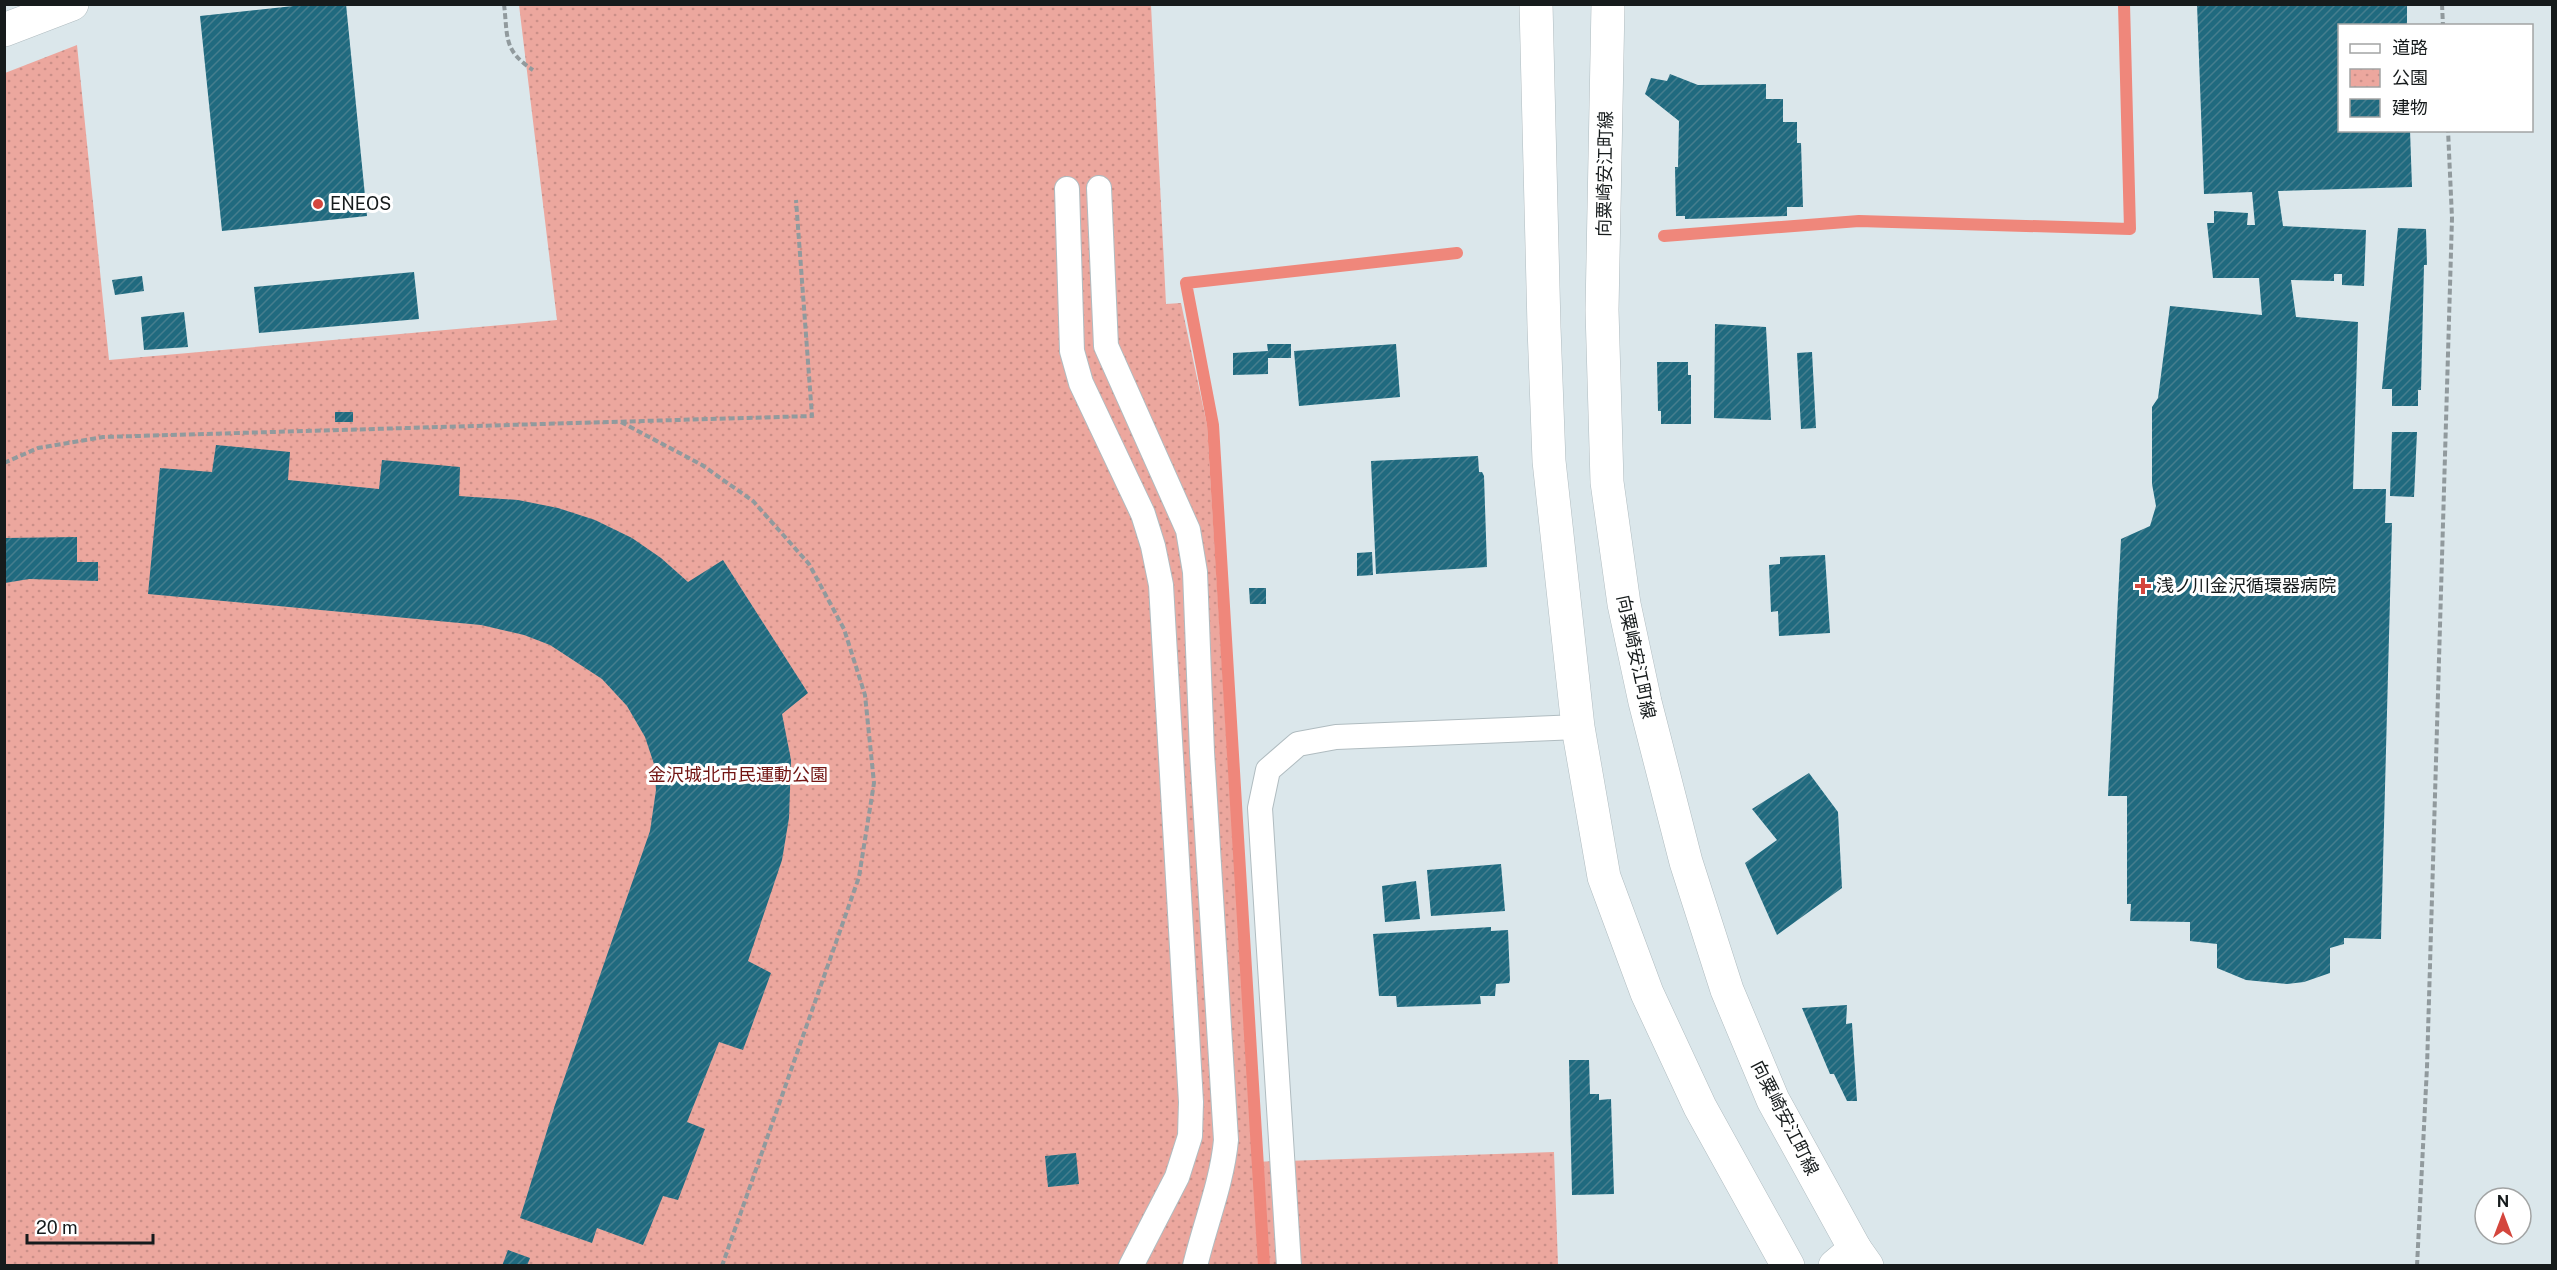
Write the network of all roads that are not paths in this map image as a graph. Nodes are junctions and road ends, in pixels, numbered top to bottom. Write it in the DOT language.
graph roads {
  1 [pos="72,4"];
  2 [pos="1536,4"];
  3 [pos="1608,4"];
  4 [pos="4,30"];
  5 [pos="1099,188"];
  6 [pos="1067,189"];
  7 [pos="1578,728"];
  8 [pos="1852,1260"];
  9 [pos="1131,1266"];
  10 [pos="1195,1266"];
  11 [pos="1289,1266"];
  12 [pos="1788,1266"];
  1 -- 4 [label="main road"];
  2 -- 7 [label="main road"];
  3 -- 8 [label="main road, 向粟崎安江町線"];
  5 -- 10 [label="lane"];
  6 -- 9 [label="lane"];
  7 -- 11 [label="lane"];
  7 -- 12 [label="main road"];
}
